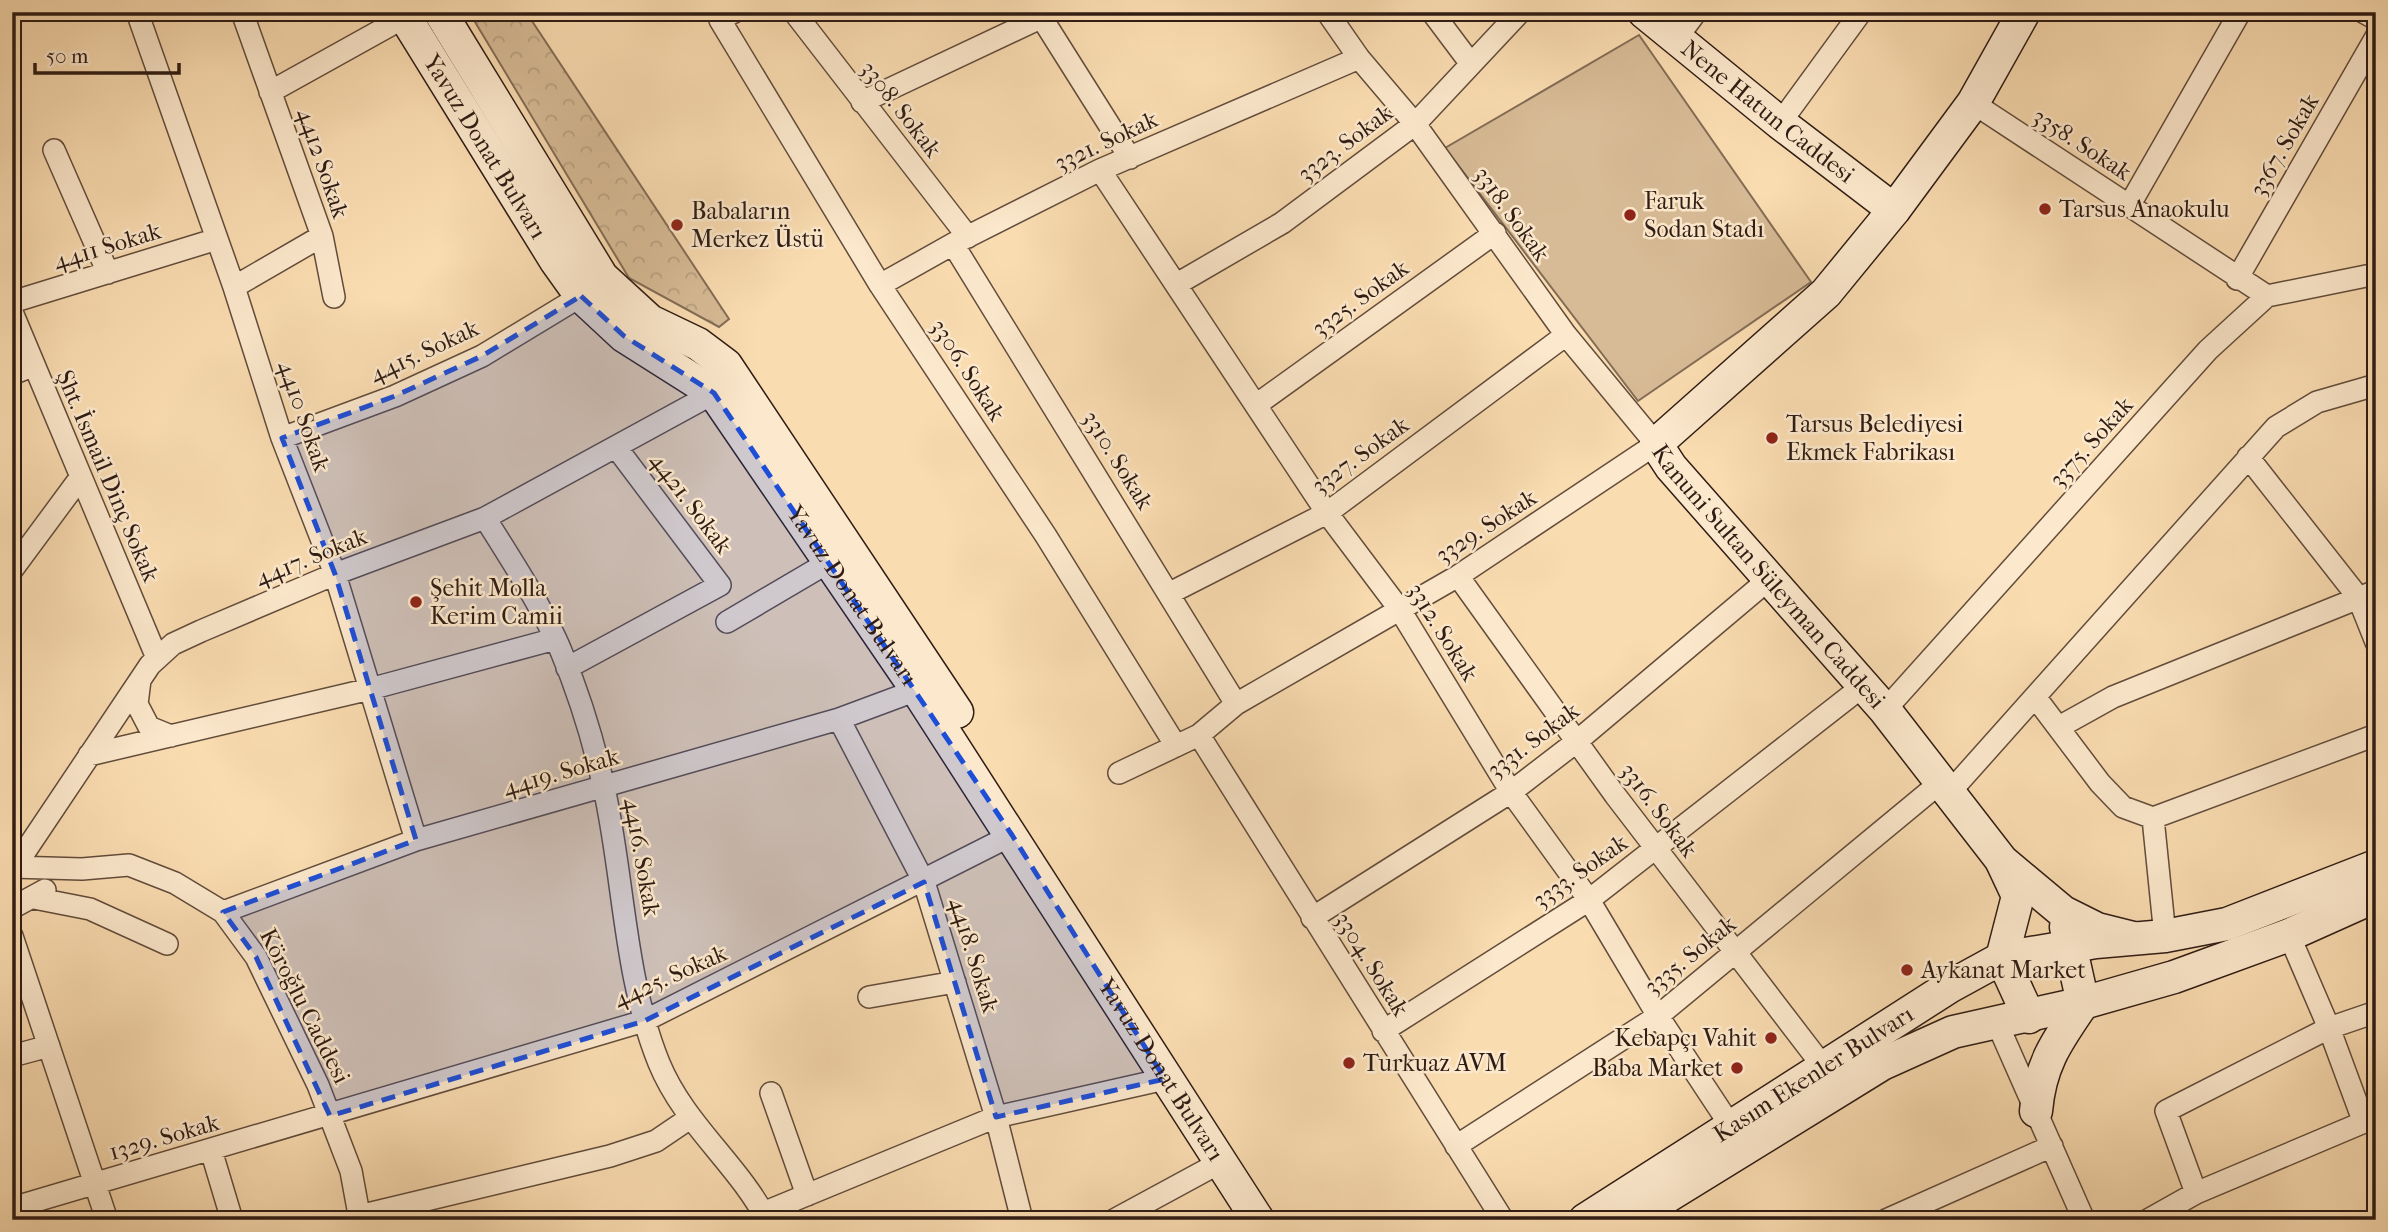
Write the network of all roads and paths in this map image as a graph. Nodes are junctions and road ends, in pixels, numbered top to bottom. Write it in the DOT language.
graph roads {
  1 [pos="136,12"];
  2 [pos="242,12"];
  3 [pos="440,12"];
  4 [pos="794,12"];
  5 [pos="1327,12"];
  6 [pos="1432,12"];
  7 [pos="1520,12"];
  8 [pos="1644,12"];
  9 [pos="1696,12"];
  10 [pos="1861,12"];
  11 [pos="2024,12"];
  12 [pos="2240,12"];
  13 [pos="2363,12"];
  14 [pos="1045,14"];
  15 [pos="403,15"];
  16 [pos="727,16"];
  17 [pos="2376,19"];
  18 [pos="2376,37"];
  19 [pos="1676,39"];
  20 [pos="1359,58"];
  21 [pos="1471,64"];
  22 [pos="270,92"];
  23 [pos="862,102"];
  24 [pos="1973,103"];
  25 [pos="1780,123"];
  26 [pos="1415,124"];
  27 [pos="54,150"];
  28 [pos="1130,158"];
  29 [pos="1100,170"];
  30 [pos="2129,206"];
  31 [pos="1894,211"];
  32 [pos="1495,233"];
  33 [pos="322,236"];
  34 [pos="217,239"];
  35 [pos="960,241"];
  36 [pos="108,273"];
  37 [pos="2376,274"];
  38 [pos="2237,279"];
  39 [pos="1177,284"];
  40 [pos="880,285"];
  41 [pos="234,287"];
  42 [pos="581,296"];
  43 [pos="2267,296"];
  44 [pos="334,297"];
  45 [pos="12,303"];
  46 [pos="12,312"];
  47 [pos="1566,335"];
  48 [pos="32,366"];
  49 [pos="12,374"];
  50 [pos="2376,385"];
  51 [pos="714,393"];
  52 [pos="1256,405"];
  53 [pos="282,438"];
  54 [pos="1656,444"];
  55 [pos="616,447"];
  56 [pos="2248,457"];
  57 [pos="80,478"];
  58 [pos="1327,513"];
  59 [pos="485,518"];
  60 [pos="829,562"];
  61 [pos="12,570"];
  62 [pos="335,574"];
  63 [pos="1458,576"];
  64 [pos="1768,580"];
  65 [pos="1170,593"];
  66 [pos="2367,594"];
  67 [pos="1400,610"];
  68 [pos="727,622"];
  69 [pos="555,639"];
  70 [pos="2376,642"];
  71 [pos="158,658"];
  72 [pos="567,668"];
  73 [pos="140,680"];
  74 [pos="1863,686"];
  75 [pos="370,688"];
  76 [pos="917,690"];
  77 [pos="2036,698"];
  78 [pos="1236,704"];
  79 [pos="1885,710"];
  80 [pos="839,719"];
  81 [pos="2059,727"];
  82 [pos="1199,735"];
  83 [pos="2376,735"];
  84 [pos="171,736"];
  85 [pos="1576,742"];
  86 [pos="1176,746"];
  87 [pos="89,755"];
  88 [pos="1119,774"];
  89 [pos="604,787"];
  90 [pos="1945,788"];
  91 [pos="1511,792"];
  92 [pos="2153,818"];
  93 [pos="1012,835"];
  94 [pos="416,840"];
  95 [pos="1656,849"];
  96 [pos="2002,861"];
  97 [pos="2376,866"];
  98 [pos="13,867"];
  99 [pos="66,869"];
  100 [pos="925,882"];
  101 [pos="2376,896"];
  102 [pos="34,898"];
  103 [pos="1590,900"];
  104 [pos="12,908"];
  105 [pos="223,912"];
  106 [pos="2063,912"];
  107 [pos="1312,918"];
  108 [pos="2289,935"];
  109 [pos="12,936"];
  110 [pos="2165,936"];
  111 [pos="2133,938"];
  112 [pos="167,944"];
  113 [pos="2071,946"];
  114 [pos="1734,953"];
  115 [pos="2002,958"];
  116 [pos="17,968"];
  117 [pos="955,982"];
  118 [pos="869,997"];
  119 [pos="2083,1003"];
  120 [pos="2376,1012"];
  121 [pos="1658,1016"];
  122 [pos="2029,1017"];
  123 [pos="644,1021"];
  124 [pos="1997,1023"];
  125 [pos="2329,1028"];
  126 [pos="1383,1031"];
  127 [pos="49,1046"];
  128 [pos="12,1056"];
  129 [pos="1825,1069"];
  130 [pos="1165,1079"];
  131 [pos="771,1093"];
  132 [pos="2036,1111"];
  133 [pos="330,1116"];
  134 [pos="996,1117"];
  135 [pos="690,1118"];
  136 [pos="2369,1119"];
  137 [pos="1732,1128"];
  138 [pos="1456,1146"];
  139 [pos="2052,1146"];
  140 [pos="211,1150"];
  141 [pos="1221,1162"];
  142 [pos="96,1184"];
  143 [pos="2196,1193"];
  144 [pos="807,1195"];
  145 [pos="21,1211"];
  146 [pos="765,1216"];
  147 [pos="1645,1216"];
  148 [pos="359,1218"];
  149 [pos="107,1220"];
  150 [pos="232,1220"];
  151 [pos="1022,1220"];
  152 [pos="1114,1220"];
  153 [pos="1258,1220"];
  154 [pos="1282,1220"];
  155 [pos="1503,1220"];
  156 [pos="1585,1220"];
  157 [pos="1886,1220"];
  158 [pos="2084,1220"];
  159 [pos="2148,1220"];
  1 -- 34 [label="street, 4410 Sokak"];
  2 -- 22 [label="street, 4412 Sokak"];
  3 -- 154 [label="street, Yavuz Donat Bulvarı"];
  4 -- 23 [label="street, 3308. Sokak"];
  5 -- 20 [label="street, 3318. Sokak"];
  6 -- 21 [label="street"];
  7 -- 21 [label="street, 3323. Sokak"];
  8 -- 19 [label="street, Nene Hatun Caddesi"];
  9 -- 19 [label="street"];
  10 -- 25 [label="street"];
  11 -- 24 [label="street, Kanuni Sultan Süleyman Caddesi"];
  12 -- 30 [label="street"];
  13 -- 17 [label="street"];
  14 -- 23 [label="street"];
  14 -- 28 [label="street"];
  15 -- 22 [label="street"];
  15 -- 42 [label="street, Yavuz Donat Bulvarı"];
  16 -- 40 [label="street, 3306. Sokak"];
  18 -- 38 [label="street, 3367. Sokak"];
  19 -- 25 [label="street, Nene Hatun Caddesi"];
  20 -- 26 [label="street, 3318. Sokak"];
  20 -- 28 [label="street, 3321. Sokak"];
  21 -- 26 [label="street, 3323. Sokak"];
  22 -- 33 [label="street, 4412 Sokak"];
  23 -- 35 [label="street, 3308. Sokak"];
  24 -- 30 [label="street, 3358. Sokak"];
  24 -- 31 [label="street, Kanuni Sultan Süleyman Caddesi"];
  25 -- 31 [label="street, Nene Hatun Caddesi"];
  26 -- 32 [label="street, 3318. Sokak"];
  26 -- 39 [label="street, 3323. Sokak"];
  27 -- 36 [label="street"];
  28 -- 29 [label="street, 3321. Sokak"];
  29 -- 35 [label="street, 3321. Sokak"];
  29 -- 39 [label="street, 3312. Sokak"];
  30 -- 38 [label="street, 3358. Sokak"];
  31 -- 54 [label="street, Kanuni Sultan Süleyman Caddesi"];
  32 -- 47 [label="street, 3318. Sokak"];
  32 -- 52 [label="street, 3325. Sokak"];
  33 -- 41 [label="street, 4412 Sokak"];
  33 -- 44 [label="street"];
  34 -- 36 [label="street, 4411 Sokak"];
  34 -- 41 [label="street, 4410 Sokak"];
  35 -- 40 [label="street, 3321. Sokak"];
  35 -- 65 [label="street, 3310. Sokak"];
  36 -- 45 [label="street, 4411 Sokak"];
  37 -- 43 [label="street"];
  38 -- 43 [label="street, 3358. Sokak"];
  39 -- 52 [label="street, 3312. Sokak"];
  40 -- 86 [label="street, 3306. Sokak"];
  41 -- 53 [label="street, 4410 Sokak"];
  42 -- 51 [label="street, Yavuz Donat Bulvarı"];
  42 -- 53 [label="street, 4415. Sokak"];
  43 -- 79 [label="street, 3375. Sokak"];
  46 -- 48 [label="street, Şht. İsmail Dinç Sokak"];
  47 -- 54 [label="street, 3318. Sokak"];
  47 -- 58 [label="street, 3327. Sokak"];
  48 -- 49 [label="street"];
  48 -- 57 [label="street, Şht. İsmail Dinç Sokak"];
  50 -- 56 [label="street, 3335. Sokak"];
  51 -- 55 [label="street, 4417. Sokak"];
  51 -- 60 [label="street, Yavuz Donat Bulvarı"];
  52 -- 58 [label="street, 3312. Sokak"];
  53 -- 62 [label="street, 4410 Sokak"];
  54 -- 63 [label="street, 3329. Sokak"];
  54 -- 64 [label="street, Kanuni Sultan Süleyman Caddesi"];
  55 -- 59 [label="street, 4417. Sokak"];
  55 -- 72 [label="street, 4421. Sokak"];
  56 -- 66 [label="street"];
  56 -- 77 [label="street, 3335. Sokak"];
  57 -- 61 [label="street"];
  57 -- 71 [label="street, Şht. İsmail Dinç Sokak"];
  58 -- 65 [label="street, 3327. Sokak"];
  58 -- 67 [label="street, 3312. Sokak"];
  59 -- 62 [label="street, 4417. Sokak"];
  59 -- 69 [label="street, 4416. Sokak"];
  60 -- 68 [label="street"];
  60 -- 76 [label="street, Yavuz Donat Bulvarı"];
  62 -- 71 [label="street, 4417. Sokak"];
  62 -- 75 [label="street, 4410 Sokak"];
  63 -- 67 [label="street, 3329. Sokak"];
  63 -- 85 [label="street, 3316. Sokak"];
  64 -- 74 [label="street, Kanuni Sultan Süleyman Caddesi"];
  64 -- 85 [label="street, 3331. Sokak"];
  65 -- 78 [label="street, 3310. Sokak"];
  66 -- 70 [label="street"];
  66 -- 81 [label="street"];
  67 -- 78 [label="street, 3329. Sokak"];
  67 -- 91 [label="street, 3312. Sokak"];
  69 -- 72 [label="street, 4416. Sokak"];
  69 -- 75 [label="street"];
  71 -- 73 [label="street, 4417. Sokak"];
  72 -- 89 [label="street, 4416. Sokak"];
  73 -- 84 [label="street"];
  73 -- 87 [label="street, 4417. Sokak"];
  74 -- 79 [label="street, Kanuni Sultan Süleyman Caddesi"];
  74 -- 95 [label="street, 3333. Sokak"];
  75 -- 84 [label="street"];
  75 -- 94 [label="street, 4410 Sokak"];
  76 -- 80 [label="street, 4419. Sokak"];
  76 -- 93 [label="street, Yavuz Donat Bulvarı"];
  77 -- 81 [label="street"];
  77 -- 90 [label="street, 3335. Sokak"];
  78 -- 82 [label="street, 3329. Sokak"];
  79 -- 90 [label="street, Kanuni Sultan Süleyman Caddesi"];
  80 -- 89 [label="street, 4419. Sokak"];
  80 -- 100 [label="street, 4418. Sokak"];
  81 -- 92 [label="street"];
  82 -- 86 [label="street, 3329. Sokak"];
  82 -- 107 [label="street, 3304. Sokak"];
  83 -- 92 [label="street"];
  84 -- 87 [label="street"];
  85 -- 91 [label="street, 3331. Sokak"];
  85 -- 95 [label="street, 3316. Sokak"];
  86 -- 88 [label="street, 3329. Sokak"];
  87 -- 98 [label="street, 4417. Sokak"];
  89 -- 94 [label="street, 4419. Sokak"];
  89 -- 123 [label="street, 4416. Sokak"];
  90 -- 96 [label="street, Kanuni Sultan Süleyman Caddesi"];
  90 -- 114 [label="street, 3335. Sokak"];
  91 -- 103 [label="street, 3312. Sokak"];
  91 -- 107 [label="street, 3331. Sokak"];
  92 -- 110 [label="street"];
  93 -- 100 [label="street, 4425. Sokak"];
  93 -- 130 [label="street, Yavuz Donat Bulvarı"];
  94 -- 105 [label="street, 4419. Sokak"];
  95 -- 103 [label="street, 3333. Sokak"];
  95 -- 114 [label="street, 3316. Sokak"];
  96 -- 106 [label="street"];
  96 -- 115 [label="street"];
  97 -- 110 [label="street, Kasım Ekenler Bulvarı"];
  98 -- 99 [label="street, Köroğlu Caddesi"];
  99 -- 102 [label="street"];
  99 -- 105 [label="street, Köroğlu Caddesi"];
  100 -- 117 [label="street, 4418. Sokak"];
  100 -- 123 [label="street, 4425. Sokak"];
  101 -- 108 [label="street, Kasım Ekenler Bulvarı"];
  102 -- 104 [label="street"];
  102 -- 112 [label="street"];
  103 -- 121 [label="street, 3312. Sokak"];
  103 -- 126 [label="street, 3333. Sokak"];
  105 -- 133 [label="street, Köroğlu Caddesi"];
  106 -- 111 [label="street"];
  106 -- 113 [label="street"];
  107 -- 126 [label="street, 3304. Sokak"];
  108 -- 119 [label="street, Kasım Ekenler Bulvarı"];
  108 -- 125 [label="street"];
  109 -- 116 [label="street"];
  110 -- 111 [label="street, Kasım Ekenler Bulvarı"];
  111 -- 113 [label="street, Kasım Ekenler Bulvarı"];
  113 -- 115 [label="street, Kasım Ekenler Bulvarı"];
  113 -- 119 [label="street"];
  114 -- 121 [label="street, 3335. Sokak"];
  114 -- 129 [label="street, 3316. Sokak"];
  115 -- 122 [label="street"];
  115 -- 129 [label="street, Kasım Ekenler Bulvarı"];
  116 -- 127 [label="street"];
  117 -- 118 [label="street"];
  117 -- 134 [label="street, 4418. Sokak"];
  119 -- 122 [label="street, Kasım Ekenler Bulvarı"];
  119 -- 132 [label="street"];
  120 -- 125 [label="street"];
  121 -- 137 [label="street, 3312. Sokak"];
  121 -- 138 [label="street, 3335. Sokak"];
  122 -- 124 [label="street, Kasım Ekenler Bulvarı"];
  123 -- 133 [label="street, 4425. Sokak"];
  123 -- 135 [label="street, 4416. Sokak"];
  124 -- 132 [label="street"];
  124 -- 147 [label="street, Kasım Ekenler Bulvarı"];
  125 -- 136 [label="street"];
  125 -- 143 [label="street"];
  126 -- 138 [label="street, 3304. Sokak"];
  127 -- 128 [label="street"];
  127 -- 142 [label="street"];
  129 -- 137 [label="street, Kasım Ekenler Bulvarı"];
  130 -- 134 [label="street"];
  130 -- 141 [label="street, Yavuz Donat Bulvarı"];
  131 -- 144 [label="street"];
  132 -- 139 [label="street"];
  133 -- 140 [label="street, 1329. Sokak"];
  133 -- 148 [label="street, Köroğlu Caddesi"];
  134 -- 144 [label="street"];
  134 -- 151 [label="street, 4418. Sokak"];
  135 -- 146 [label="street, 4416. Sokak"];
  135 -- 148 [label="street"];
  136 -- 143 [label="street"];
  137 -- 156 [label="street, Kasım Ekenler Bulvarı"];
  138 -- 155 [label="street, 3304. Sokak"];
  139 -- 157 [label="street"];
  139 -- 158 [label="street"];
  140 -- 142 [label="street, 1329. Sokak"];
  140 -- 150 [label="street"];
  141 -- 152 [label="street"];
  141 -- 153 [label="street, Yavuz Donat Bulvarı"];
  142 -- 145 [label="street, 1329. Sokak"];
  142 -- 149 [label="street"];
  143 -- 159 [label="street"];
  144 -- 146 [label="street"];
}
